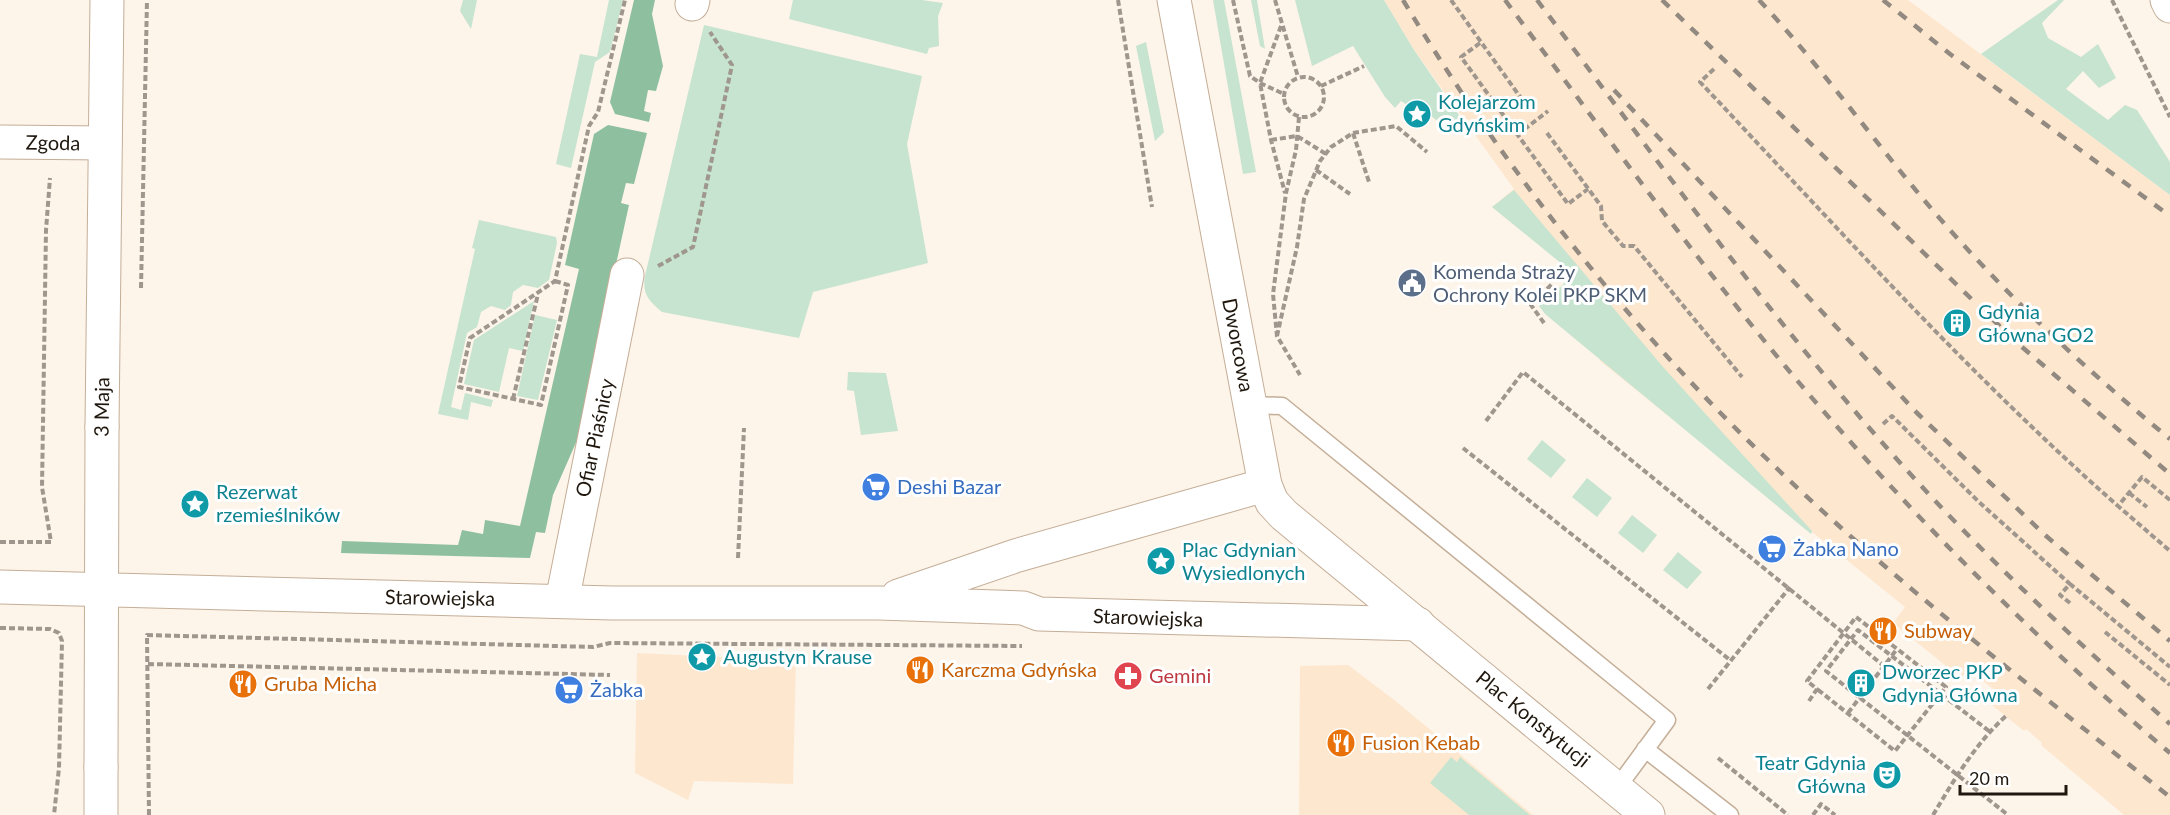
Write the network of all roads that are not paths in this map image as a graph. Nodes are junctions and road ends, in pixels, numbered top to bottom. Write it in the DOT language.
graph roads {
  1 [pos="107,0"];
  2 [pos="1174,0"];
  3 [pos="2166,0"];
  4 [pos="2170,6"];
  5 [pos="0,142"];
  6 [pos="105,143"];
  7 [pos="627,279"];
  8 [pos="1250,405"];
  9 [pos="1265,485"];
  10 [pos="1015,556"];
  11 [pos="0,587"];
  12 [pos="101,590"];
  13 [pos="562,601"];
  14 [pos="879,603"];
  15 [pos="1023,608"];
  16 [pos="1418,624"];
  17 [pos="1645,749"];
  18 [pos="1617,788"];
  19 [pos="101,815"];
  20 [pos="1648,815"];
  21 [pos="1730,815"];
  1 -- 6 [label="street, 3 Maja"];
  2 -- 8 [label="street, Dworcowa"];
  3 -- 4 [label="street"];
  5 -- 6 [label="street, Zgoda"];
  6 -- 12 [label="street, 3 Maja"];
  7 -- 13 [label="street, Ofiar Piaśnicy"];
  8 -- 9 [label="street, Dworcowa"];
  8 -- 17 [label="lane"];
  9 -- 10 [label="street, Starowiejska"];
  9 -- 16 [label="street, Dworcowa"];
  10 -- 14 [label="street, Starowiejska"];
  10 -- 15 [label="street"];
  11 -- 12 [label="street, Starowiejska"];
  12 -- 13 [label="street, Starowiejska"];
  12 -- 19 [label="street, 3 Maja"];
  13 -- 14 [label="street, Starowiejska"];
  14 -- 15 [label="street, Starowiejska"];
  15 -- 16 [label="street, Starowiejska"];
  16 -- 18 [label="street, Plac Konstytucji"];
  17 -- 18 [label="lane"];
  17 -- 21 [label="lane"];
  18 -- 20 [label="street, Plac Konstytucji"];
}
